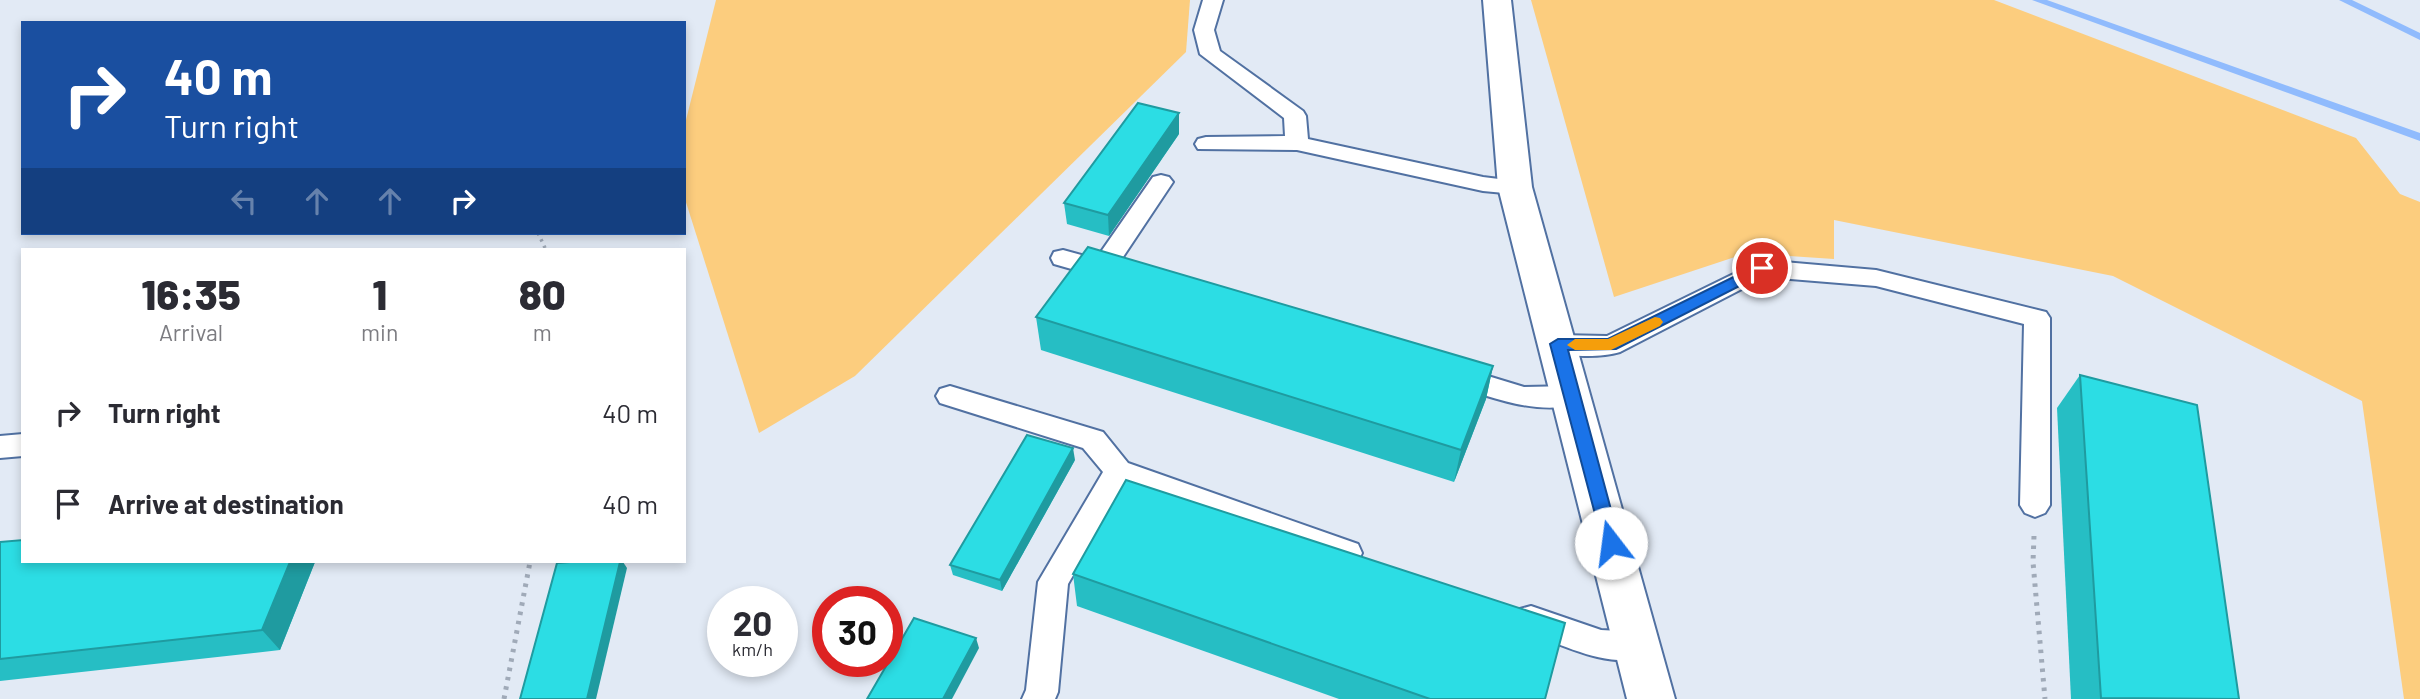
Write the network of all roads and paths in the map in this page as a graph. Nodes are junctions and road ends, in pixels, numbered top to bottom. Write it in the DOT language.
graph roads {
  1 [pos="1213,0"];
  2 [pos="1497,0"];
  3 [pos="1297,143"];
  4 [pos="1206,144"];
  5 [pos="1161,183"];
  6 [pos="1515,187"];
  7 [pos="1063,258"];
  8 [pos="1102,270"];
  9 [pos="1128,278"];
  10 [pos="1558,344"];
  11 [pos="1432,369"];
  12 [pos="950,396"];
  13 [pos="1572,396"];
  14 [pos="21,445"];
  15 [pos="0,447"];
  16 [pos="1118,471"];
  17 [pos="2035,505"];
  18 [pos="530,563"];
  19 [pos="1379,565"];
  20 [pos="1509,611"];
  21 [pos="1639,646"];
  22 [pos="504,699"];
  23 [pos="1038,699"];
  24 [pos="1651,699"];
  25 [pos="2045,699"];
  1 -- 3 [label="lane"];
  2 -- 6 [label="street"];
  3 -- 4 [label="lane"];
  3 -- 6 [label="lane"];
  5 -- 8 [label="lane"];
  6 -- 10 [label="street"];
  7 -- 8 [label="lane"];
  8 -- 9 [label="lane"];
  10 -- 13 [label="street"];
  10 -- 17 [label="lane"];
  11 -- 13 [label="lane"];
  12 -- 16 [label="lane"];
  13 -- 21 [label="street"];
  14 -- 15 [label="lane"];
  16 -- 19 [label="lane"];
  16 -- 23 [label="lane"];
  17 -- 25 [label="path"];
  18 -- 22 [label="path"];
  20 -- 21 [label="lane"];
  21 -- 24 [label="street"];
}
